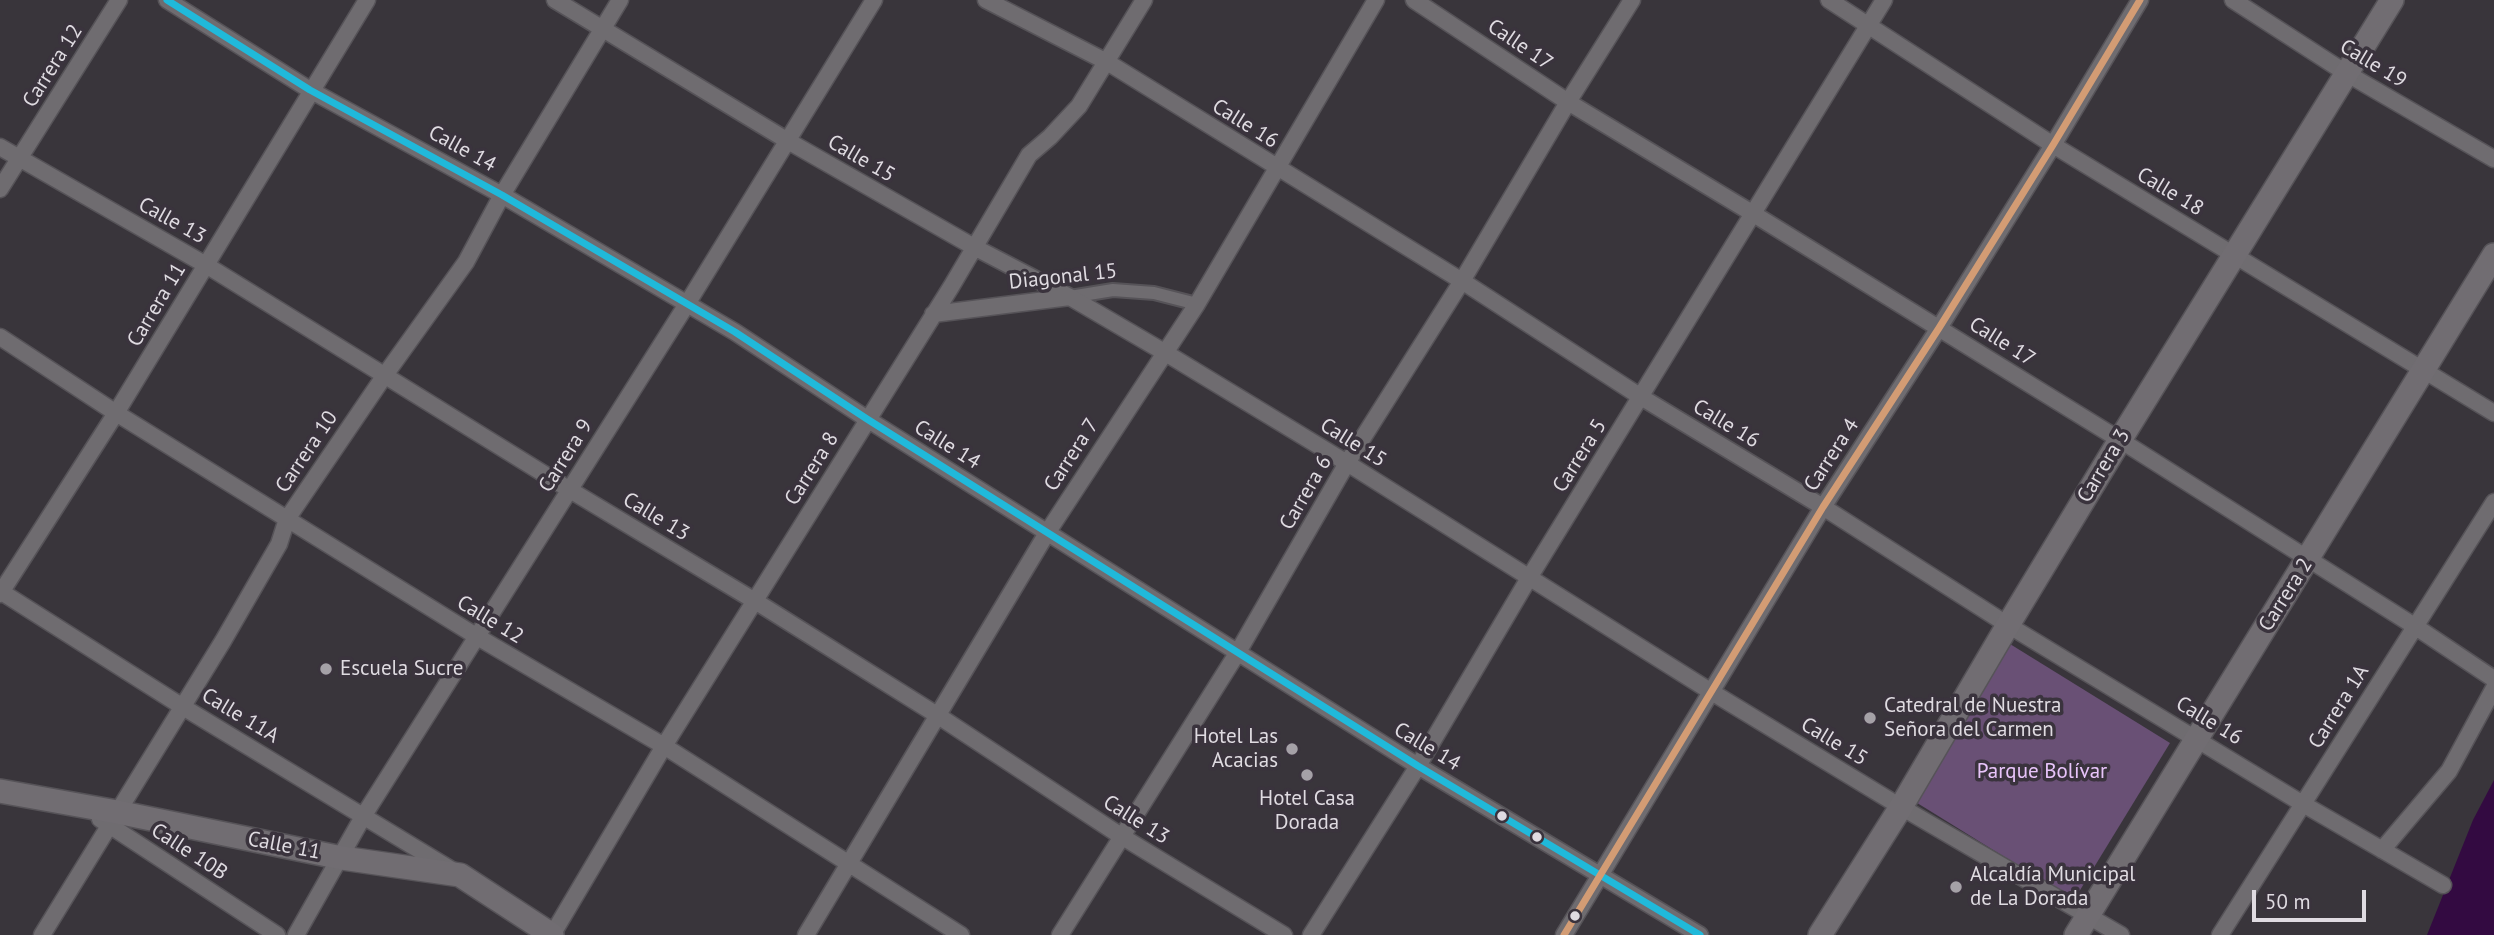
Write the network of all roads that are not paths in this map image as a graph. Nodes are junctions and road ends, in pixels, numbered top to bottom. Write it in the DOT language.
graph roads {
  1 [pos="119,0"];
  2 [pos="167,0"];
  3 [pos="367,0"];
  4 [pos="555,0"];
  5 [pos="620,0"];
  6 [pos="873,0"];
  7 [pos="986,0"];
  8 [pos="1144,0"];
  9 [pos="1376,0"];
  10 [pos="1414,0"];
  11 [pos="1632,0"];
  12 [pos="1829,0"];
  13 [pos="1884,0"];
  14 [pos="2140,0"];
  15 [pos="2234,0"];
  16 [pos="2392,0"];
  17 [pos="1869,26"];
  18 [pos="603,27"];
  19 [pos="1107,62"];
  20 [pos="2346,74"];
  21 [pos="310,90"];
  22 [pos="1568,102"];
  23 [pos="788,141"];
  24 [pos="2053,145"];
  25 [pos="0,146"];
  26 [pos="20,159"];
  27 [pos="2494,159"];
  28 [pos="1276,167"];
  29 [pos="0,189"];
  30 [pos="502,195"];
  31 [pos="1752,212"];
  32 [pos="974,247"];
  33 [pos="2494,255"];
  34 [pos="2235,256"];
  35 [pos="206,265"];
  36 [pos="1462,281"];
  37 [pos="1070,297"];
  38 [pos="687,303"];
  39 [pos="1197,304"];
  40 [pos="933,314"];
  41 [pos="1939,328"];
  42 [pos="0,337"];
  43 [pos="1164,352"];
  44 [pos="2423,371"];
  45 [pos="385,375"];
  46 [pos="1641,397"];
  47 [pos="116,412"];
  48 [pos="2494,413"];
  49 [pos="867,419"];
  50 [pos="2120,440"];
  51 [pos="1347,463"];
  52 [pos="570,490"];
  53 [pos="2494,502"];
  54 [pos="1823,507"];
  55 [pos="287,519"];
  56 [pos="1047,533"];
  57 [pos="2309,559"];
  58 [pos="1529,578"];
  59 [pos="0,592"];
  60 [pos="755,601"];
  61 [pos="2008,625"];
  62 [pos="2416,626"];
  63 [pos="476,636"];
  64 [pos="1238,652"];
  65 [pos="2494,679"];
  66 [pos="2494,688"];
  67 [pos="1710,691"];
  68 [pos="183,707"];
  69 [pos="937,715"];
  70 [pos="2197,737"];
  71 [pos="664,746"];
  72 [pos="1418,766"];
  73 [pos="0,791"];
  74 [pos="2303,804"];
  75 [pos="1902,807"];
  76 [pos="364,815"];
  77 [pos="113,818"];
  78 [pos="1121,836"];
  79 [pos="2382,850"];
  80 [pos="342,858"];
  81 [pos="848,865"];
  82 [pos="1602,874"];
  83 [pos="460,875"];
  84 [pos="2443,885"];
  85 [pos="2089,915"];
  86 [pos="42,935"];
  87 [pos="277,935"];
  88 [pos="296,935"];
  89 [pos="552,935"];
  90 [pos="806,935"];
  91 [pos="961,935"];
  92 [pos="1060,935"];
  93 [pos="1284,935"];
  94 [pos="1311,935"];
  95 [pos="1564,935"];
  96 [pos="1700,935"];
  97 [pos="1820,935"];
  98 [pos="2076,935"];
  99 [pos="2121,935"];
  100 [pos="2220,935"];
  1 -- 26 [label="street, Carrera 12"];
  2 -- 21 [label="street, Calle 14"];
  3 -- 21 [label="street, Carrera 11"];
  4 -- 18 [label="street, Calle 15"];
  5 -- 18 [label="street, Carrera 10"];
  6 -- 23 [label="street, Carrera 9"];
  7 -- 19 [label="street, Calle 16"];
  8 -- 19 [label="street, Carrera 8"];
  9 -- 28 [label="street, Carrera 7"];
  10 -- 22 [label="street, Calle 17"];
  11 -- 22 [label="street, Carrera 6"];
  12 -- 17 [label="street, Calle 18"];
  13 -- 17 [label="street, Carrera 5"];
  14 -- 24 [label="street, Carrera 4"];
  15 -- 20 [label="street, Calle 19"];
  16 -- 20 [label="main road, Carrera 3"];
  17 -- 24 [label="street, Calle 18"];
  17 -- 31 [label="street, Carrera 5"];
  18 -- 23 [label="street, Calle 15"];
  18 -- 30 [label="street, Carrera 10"];
  19 -- 28 [label="street, Calle 16"];
  19 -- 32 [label="street, Carrera 8"];
  20 -- 27 [label="street, Calle 19"];
  20 -- 34 [label="main road, Carrera 3"];
  21 -- 30 [label="street, Calle 14"];
  21 -- 35 [label="street, Carrera 11"];
  22 -- 31 [label="street, Calle 17"];
  22 -- 36 [label="street, Carrera 6"];
  23 -- 32 [label="street, Calle 15"];
  23 -- 38 [label="street, Carrera 9"];
  24 -- 34 [label="street, Calle 18"];
  24 -- 41 [label="street, Carrera 4"];
  25 -- 26 [label="street, Calle 13"];
  26 -- 29 [label="street, Carrera 12"];
  26 -- 35 [label="street, Calle 13"];
  28 -- 36 [label="street, Calle 16"];
  28 -- 39 [label="street, Carrera 7"];
  30 -- 38 [label="street, Calle 14"];
  30 -- 45 [label="street, Carrera 10"];
  31 -- 41 [label="street, Calle 17"];
  31 -- 46 [label="street, Carrera 5"];
  32 -- 37 [label="street, Calle 15"];
  32 -- 40 [label="street, Carrera 8"];
  33 -- 44 [label="main road, Carrera 2"];
  34 -- 44 [label="street, Calle 18"];
  34 -- 50 [label="main road, Carrera 3"];
  35 -- 45 [label="street, Calle 13"];
  35 -- 47 [label="street, Carrera 11"];
  36 -- 46 [label="street, Calle 16"];
  36 -- 51 [label="street, Carrera 6"];
  37 -- 39 [label="street, Diagonal 15"];
  37 -- 40 [label="street, Diagonal 15"];
  37 -- 43 [label="street, Calle 15"];
  38 -- 49 [label="street, Calle 14"];
  38 -- 52 [label="street, Carrera 9"];
  39 -- 43 [label="street, Carrera 7"];
  40 -- 49 [label="street, Carrera 8"];
  41 -- 50 [label="street, Calle 17"];
  41 -- 54 [label="street, Carrera 4"];
  42 -- 47 [label="street, Calle 12"];
  43 -- 51 [label="street, Calle 15"];
  43 -- 56 [label="street, Carrera 7"];
  44 -- 48 [label="street, Calle 18"];
  44 -- 57 [label="main road, Carrera 2"];
  45 -- 52 [label="street, Calle 13"];
  45 -- 55 [label="street, Carrera 10"];
  46 -- 54 [label="street, Calle 16"];
  46 -- 58 [label="street, Carrera 5"];
  47 -- 55 [label="street, Calle 12"];
  47 -- 59 [label="street, Carrera 11"];
  49 -- 56 [label="street, Calle 14"];
  49 -- 60 [label="street, Carrera 8"];
  50 -- 57 [label="street, Calle 17"];
  50 -- 61 [label="main road, Carrera 3"];
  51 -- 58 [label="street, Calle 15"];
  51 -- 64 [label="street, Carrera 6"];
  52 -- 60 [label="street, Calle 13"];
  52 -- 63 [label="street, Carrera 9"];
  53 -- 62 [label="street, Carrera 1A"];
  54 -- 61 [label="street, Calle 16"];
  54 -- 67 [label="street, Carrera 4"];
  55 -- 63 [label="street, Calle 12"];
  55 -- 68 [label="street, Carrera 10"];
  56 -- 64 [label="street, Calle 14"];
  56 -- 69 [label="street, Carrera 7"];
  57 -- 62 [label="street, Calle 17"];
  57 -- 70 [label="main road, Carrera 2"];
  58 -- 67 [label="street, Calle 15"];
  58 -- 72 [label="street, Carrera 5"];
  59 -- 68 [label="street, Calle 11A"];
  60 -- 69 [label="street, Calle 13"];
  60 -- 71 [label="street, Carrera 8"];
  61 -- 70 [label="street, Calle 16"];
  61 -- 75 [label="main road, Carrera 3"];
  62 -- 65 [label="street, Calle 17"];
  62 -- 74 [label="street, Carrera 1A"];
  63 -- 71 [label="street, Calle 12"];
  63 -- 76 [label="street, Carrera 9"];
  64 -- 72 [label="street, Calle 14"];
  64 -- 78 [label="street, Carrera 6"];
  66 -- 79 [label="street"];
  67 -- 75 [label="street, Calle 15"];
  67 -- 82 [label="street, Carrera 4"];
  68 -- 76 [label="street, Calle 11A"];
  68 -- 77 [label="street, Carrera 10"];
  69 -- 78 [label="street, Calle 13"];
  69 -- 81 [label="street, Carrera 7"];
  70 -- 74 [label="street, Calle 16"];
  70 -- 85 [label="main road, Carrera 2"];
  71 -- 81 [label="street, Calle 12"];
  71 -- 89 [label="street, Carrera 8"];
  72 -- 82 [label="street, Calle 14"];
  72 -- 94 [label="street, Carrera 5"];
  73 -- 77 [label="main road, Calle 11"];
  74 -- 79 [label="street, Calle 16"];
  74 -- 100 [label="street, Carrera 1A"];
  75 -- 85 [label="street, Calle 15"];
  75 -- 97 [label="main road, Carrera 3"];
  76 -- 80 [label="street, Carrera 9"];
  76 -- 83 [label="street, Calle 11A"];
  77 -- 80 [label="main road, Calle 11"];
  77 -- 86 [label="street, Carrera 10"];
  77 -- 87 [label="street, Calle 10B"];
  78 -- 92 [label="street, Carrera 6"];
  78 -- 93 [label="street, Calle 13"];
  79 -- 84 [label="street, Calle 16"];
  80 -- 83 [label="main road, Calle 11"];
  80 -- 88 [label="street, Carrera 9"];
  81 -- 90 [label="street, Carrera 7"];
  81 -- 91 [label="street, Calle 12"];
  82 -- 95 [label="street, Carrera 4"];
  82 -- 96 [label="street, Calle 14"];
  83 -- 89 [label="main road, Calle 11"];
  85 -- 98 [label="main road, Carrera 2"];
  85 -- 99 [label="street, Calle 15"];
}
